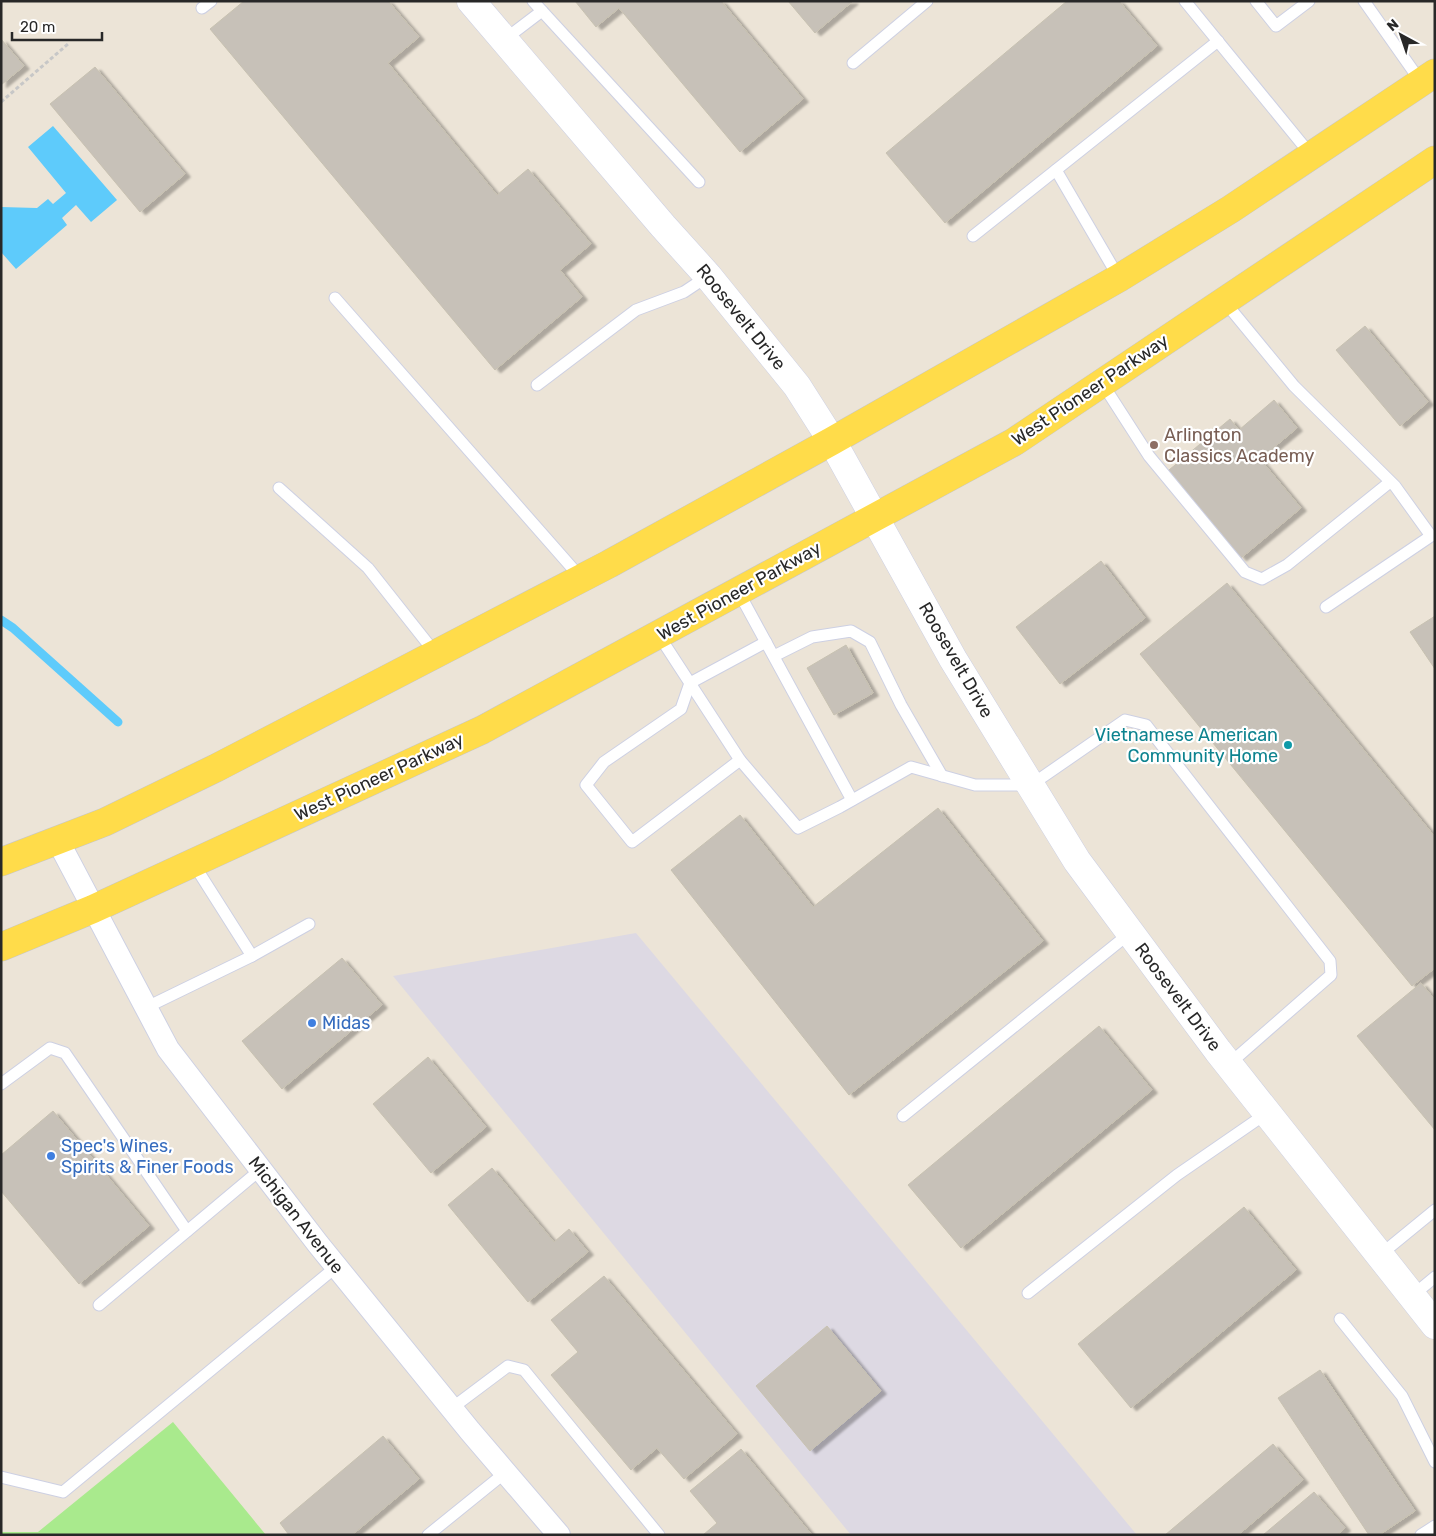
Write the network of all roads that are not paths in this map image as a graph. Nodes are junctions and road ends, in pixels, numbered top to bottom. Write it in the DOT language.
graph roads {
  1 [pos="471,1"];
  2 [pos="533,1"];
  3 [pos="927,1"];
  4 [pos="1185,1"];
  5 [pos="1256,1"];
  6 [pos="1309,1"];
  7 [pos="1364,1"];
  8 [pos="542,11"];
  9 [pos="504,40"];
  10 [pos="1218,41"];
  11 [pos="853,62"];
  12 [pos="1428,77"];
  13 [pos="1311,155"];
  14 [pos="1435,160"];
  15 [pos="1056,170"];
  16 [pos="698,182"];
  17 [pos="974,236"];
  18 [pos="708,276"];
  19 [pos="1119,278"];
  20 [pos="335,298"];
  21 [pos="1224,301"];
  22 [pos="1102,383"];
  23 [pos="537,385"];
  24 [pos="832,441"];
  25 [pos="1390,482"];
  26 [pos="280,488"];
  27 [pos="874,517"];
  28 [pos="1433,534"];
  29 [pos="581,578"];
  30 [pos="738,591"];
  31 [pos="1326,607"];
  32 [pos="658,634"];
  33 [pos="766,642"];
  34 [pos="436,654"];
  35 [pos="774,656"];
  36 [pos="690,683"];
  37 [pos="740,760"];
  38 [pos="942,776"];
  39 [pos="1031,785"];
  40 [pos="852,800"];
  41 [pos="58,841"];
  42 [pos="2,860"];
  43 [pos="193,863"];
  44 [pos="93,909"];
  45 [pos="309,924"];
  46 [pos="1130,933"];
  47 [pos="1,947"];
  48 [pos="252,956"];
  49 [pos="145,1008"];
  50 [pos="1228,1065"];
  51 [pos="1,1084"];
  52 [pos="1267,1113"];
  53 [pos="903,1116"];
  54 [pos="260,1170"];
  55 [pos="1435,1210"];
  56 [pos="187,1231"];
  57 [pos="1380,1255"];
  58 [pos="336,1267"];
  59 [pos="1435,1276"];
  60 [pos="1028,1293"];
  61 [pos="1412,1296"];
  62 [pos="99,1305"];
  63 [pos="1340,1319"];
  64 [pos="1435,1324"];
  65 [pos="452,1408"];
  66 [pos="1435,1462"];
  67 [pos="506,1472"];
  68 [pos="1,1477"];
  69 [pos="1435,1526"];
  70 [pos="428,1535"];
  71 [pos="559,1535"];
  72 [pos="658,1535"];
  73 [pos="1421,1535"];
  1 -- 9 [label="street, Roosevelt Drive"];
  2 -- 8 [label="lane"];
  3 -- 11 [label="lane"];
  4 -- 10 [label="lane"];
  5 -- 6 [label="lane"];
  7 -- 12 [label="lane"];
  8 -- 9 [label="lane"];
  8 -- 16 [label="lane"];
  9 -- 18 [label="street, Roosevelt Drive"];
  10 -- 13 [label="lane"];
  10 -- 15 [label="lane"];
  12 -- 13 [label="main road"];
  13 -- 19 [label="main road"];
  14 -- 21 [label="main road, West Pioneer Parkway"];
  15 -- 17 [label="lane"];
  15 -- 19 [label="lane"];
  18 -- 23 [label="lane"];
  18 -- 24 [label="street, Roosevelt Drive"];
  19 -- 24 [label="main road"];
  20 -- 29 [label="lane"];
  21 -- 22 [label="main road, West Pioneer Parkway"];
  21 -- 25 [label="lane"];
  22 -- 25 [label="lane"];
  22 -- 27 [label="main road, West Pioneer Parkway"];
  24 -- 27 [label="street, Roosevelt Drive"];
  24 -- 29 [label="main road"];
  25 -- 28 [label="lane"];
  26 -- 34 [label="lane"];
  27 -- 30 [label="main road, West Pioneer Parkway"];
  27 -- 39 [label="street, Roosevelt Drive"];
  28 -- 31 [label="lane"];
  29 -- 34 [label="main road"];
  30 -- 32 [label="main road, West Pioneer Parkway"];
  30 -- 33 [label="lane"];
  32 -- 36 [label="lane"];
  32 -- 43 [label="main road, West Pioneer Parkway"];
  33 -- 35 [label="lane"];
  33 -- 36 [label="lane"];
  34 -- 41 [label="main road"];
  35 -- 38 [label="lane"];
  35 -- 40 [label="lane"];
  36 -- 37 [label="lane"];
  36 -- 37 [label="lane"];
  37 -- 40 [label="lane"];
  38 -- 39 [label="lane"];
  38 -- 40 [label="lane"];
  39 -- 46 [label="street, Roosevelt Drive"];
  39 -- 50 [label="lane"];
  41 -- 42 [label="main road"];
  41 -- 44 [label="street, Michigan Avenue"];
  43 -- 44 [label="main road, West Pioneer Parkway"];
  43 -- 48 [label="lane"];
  44 -- 47 [label="main road, West Pioneer Parkway"];
  44 -- 49 [label="street, Michigan Avenue"];
  45 -- 48 [label="lane"];
  46 -- 50 [label="street, Roosevelt Drive"];
  46 -- 53 [label="lane"];
  48 -- 49 [label="lane"];
  49 -- 54 [label="street, Michigan Avenue"];
  50 -- 52 [label="street, Roosevelt Drive"];
  51 -- 56 [label="lane"];
  52 -- 57 [label="street, Roosevelt Drive"];
  52 -- 60 [label="lane"];
  54 -- 56 [label="lane"];
  54 -- 58 [label="street, Michigan Avenue"];
  55 -- 57 [label="lane"];
  56 -- 62 [label="lane"];
  57 -- 61 [label="street, Roosevelt Drive"];
  58 -- 65 [label="street, Michigan Avenue"];
  58 -- 68 [label="lane"];
  59 -- 61 [label="lane"];
  61 -- 64 [label="street, Roosevelt Drive"];
  63 -- 66 [label="lane"];
  65 -- 67 [label="street, Michigan Avenue"];
  65 -- 72 [label="lane"];
  67 -- 70 [label="lane"];
  67 -- 71 [label="street, Michigan Avenue"];
  69 -- 73 [label="lane"];
}
